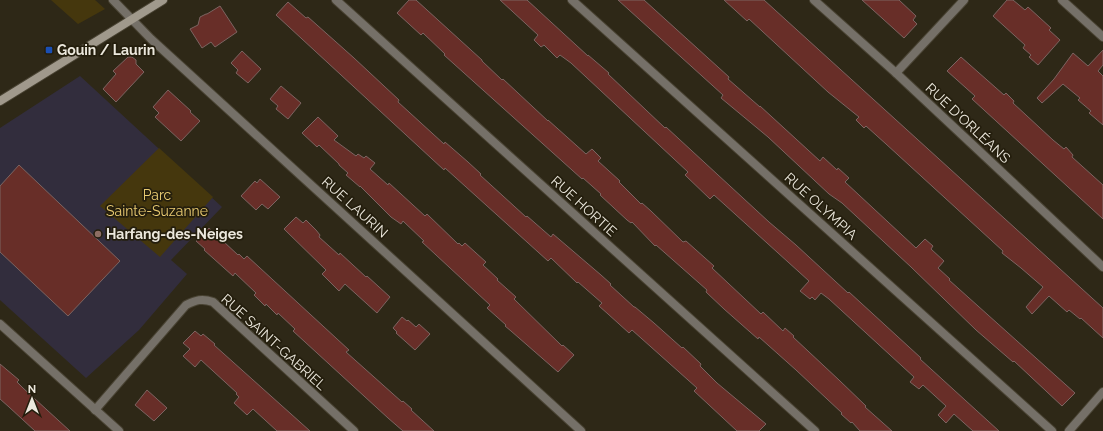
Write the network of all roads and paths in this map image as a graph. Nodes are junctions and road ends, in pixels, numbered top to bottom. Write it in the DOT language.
graph roads {
  1 [pos="113,0"];
  2 [pos="163,0"];
  3 [pos="336,0"];
  4 [pos="572,0"];
  5 [pos="814,0"];
  6 [pos="964,0"];
  7 [pos="1062,0"];
  8 [pos="132,19"];
  9 [pos="1103,37"];
  10 [pos="896,73"];
  11 [pos="0,101"];
  12 [pos="1103,267"];
  13 [pos="0,324"];
  14 [pos="1103,392"];
  15 [pos="95,410"];
  16 [pos="118,431"];
  17 [pos="354,431"];
  18 [pos="581,431"];
  19 [pos="815,431"];
  20 [pos="1052,431"];
  21 [pos="1069,431"];
  1 -- 8 [label="street, RUE LAURIN"];
  2 -- 8 [label="main road"];
  3 -- 19 [label="street, RUE HORTIE"];
  4 -- 20 [label="street, RUE OLYMPIA"];
  5 -- 10 [label="street, RUE D'ORLÉANS"];
  6 -- 10 [label="street"];
  7 -- 9 [label="street"];
  8 -- 11 [label="main road"];
  8 -- 18 [label="street, RUE LAURIN"];
  10 -- 12 [label="street, RUE D'ORLÉANS"];
  13 -- 15 [label="street"];
  14 -- 21 [label="street"];
  15 -- 16 [label="street"];
  15 -- 17 [label="street, RUE SAINT-GABRIEL"];
}
